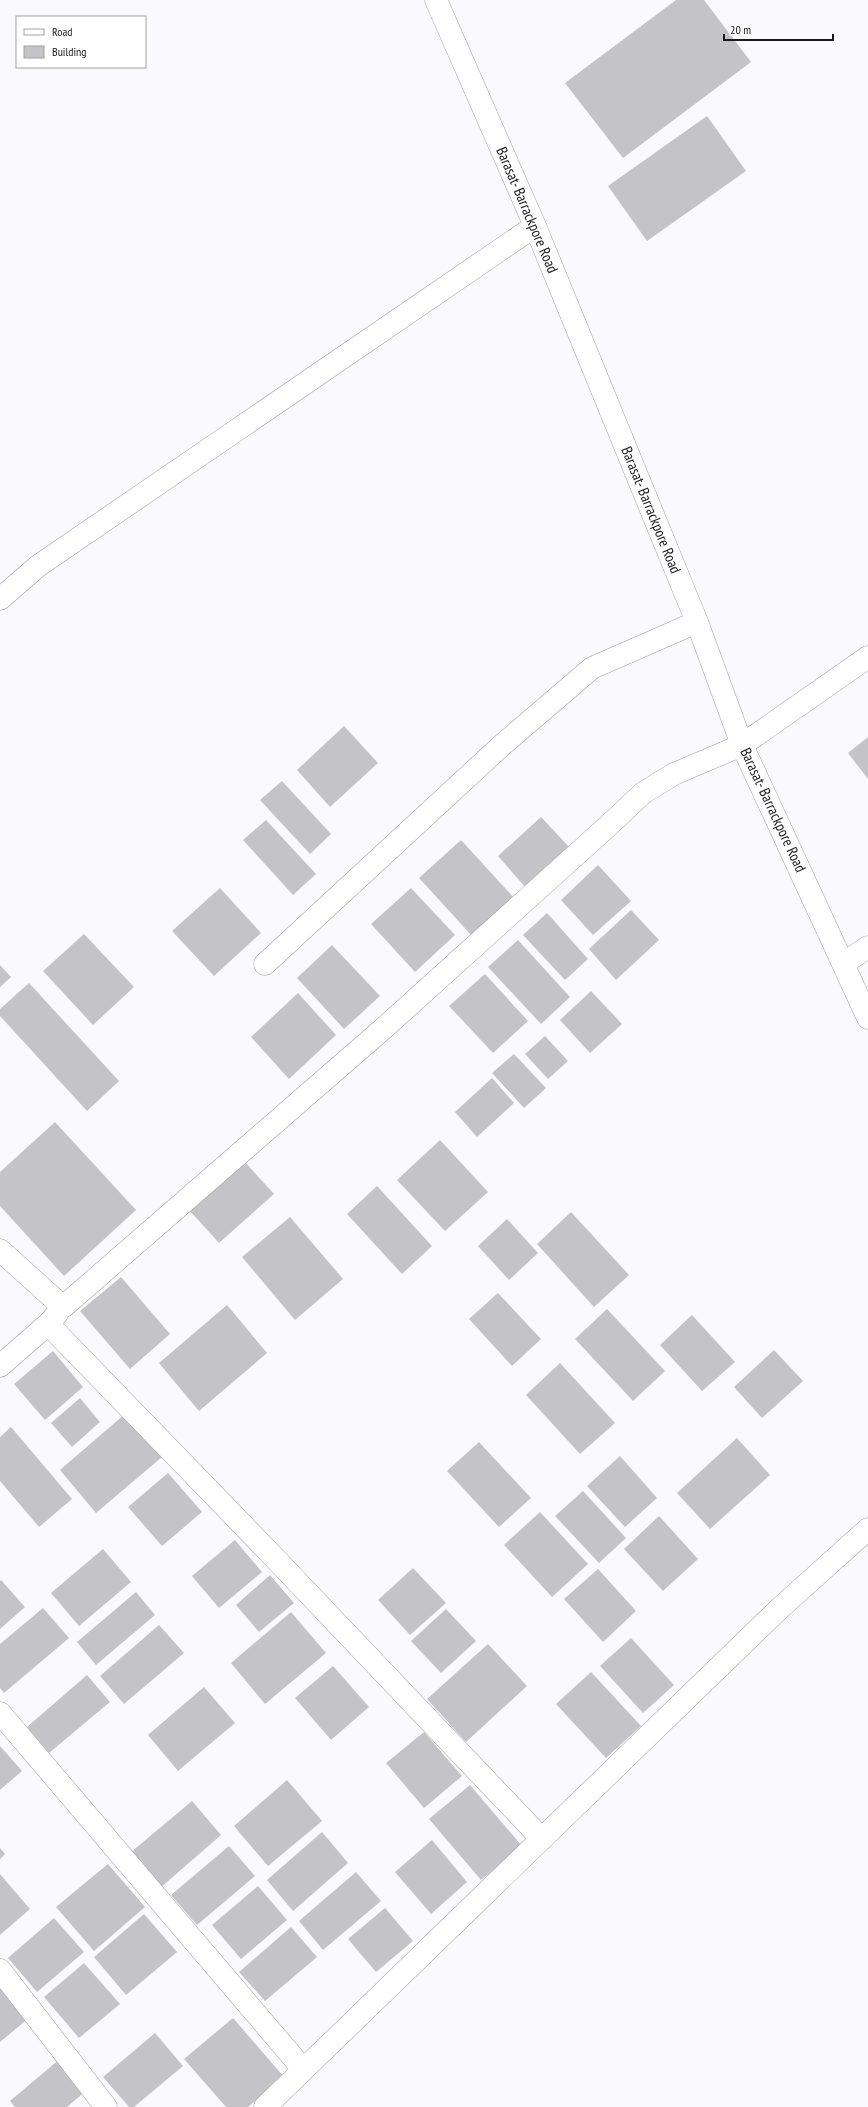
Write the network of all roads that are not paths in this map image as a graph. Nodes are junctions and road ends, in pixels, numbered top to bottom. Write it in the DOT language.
graph roads {
  1 [pos="436,0"];
  2 [pos="535,226"];
  3 [pos="0,599"];
  4 [pos="697,622"];
  5 [pos="868,657"];
  6 [pos="742,745"];
  7 [pos="868,947"];
  8 [pos="844,963"];
  9 [pos="265,964"];
  10 [pos="868,1018"];
  11 [pos="0,1250"];
  12 [pos="62,1307"];
  13 [pos="48,1324"];
  14 [pos="0,1366"];
  15 [pos="868,1529"];
  16 [pos="0,1713"];
  17 [pos="542,1839"];
  18 [pos="0,1970"];
  19 [pos="303,2069"];
  20 [pos="106,2107"];
  21 [pos="265,2107"];
  1 -- 2 [label="street, Barasat- Barrackpore Road"];
  2 -- 3 [label="street"];
  2 -- 4 [label="street, Barasat- Barrackpore Road"];
  4 -- 6 [label="street, Barasat- Barrackpore Road"];
  4 -- 9 [label="street"];
  5 -- 6 [label="street"];
  6 -- 8 [label="street, Barasat- Barrackpore Road"];
  6 -- 12 [label="street"];
  7 -- 8 [label="street"];
  8 -- 10 [label="street, Barasat- Barrackpore Road"];
  11 -- 12 [label="street"];
  12 -- 13 [label="street"];
  13 -- 14 [label="street"];
  13 -- 17 [label="street"];
  15 -- 17 [label="street"];
  16 -- 19 [label="street"];
  17 -- 19 [label="street"];
  18 -- 20 [label="street"];
  19 -- 21 [label="street"];
}
